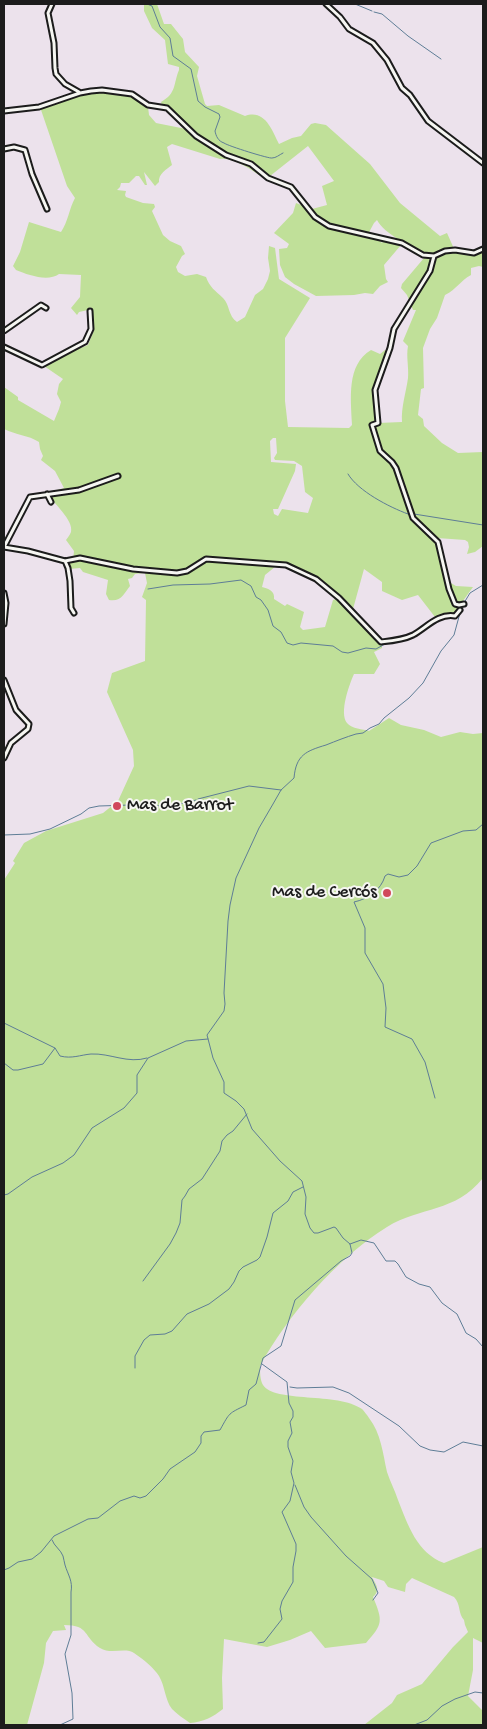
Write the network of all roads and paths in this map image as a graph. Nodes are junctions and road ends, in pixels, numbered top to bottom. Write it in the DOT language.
graph roads {
  1 [pos="52,4"];
  2 [pos="326,4"];
  3 [pos="80,93"];
  4 [pos="4,111"];
  5 [pos="4,149"];
  6 [pos="483,163"];
  7 [pos="47,209"];
  8 [pos="483,249"];
  9 [pos="434,256"];
  10 [pos="46,308"];
  11 [pos="90,311"];
  12 [pos="4,331"];
  13 [pos="4,347"];
  14 [pos="118,476"];
  15 [pos="47,494"];
  16 [pos="51,502"];
  17 [pos="4,546"];
  18 [pos="65,561"];
  19 [pos="4,593"];
  20 [pos="464,604"];
  21 [pos="460,610"];
  22 [pos="73,613"];
  23 [pos="4,624"];
  24 [pos="4,680"];
  25 [pos="4,758"];
  1 -- 3 [label="street"];
  2 -- 6 [label="street"];
  3 -- 4 [label="street"];
  3 -- 9 [label="street"];
  5 -- 7 [label="street"];
  8 -- 9 [label="street"];
  9 -- 20 [label="street"];
  10 -- 12 [label="street"];
  11 -- 13 [label="street"];
  14 -- 15 [label="street"];
  15 -- 16 [label="street"];
  15 -- 17 [label="street"];
  17 -- 18 [label="street"];
  18 -- 21 [label="street"];
  18 -- 22 [label="street"];
  19 -- 23 [label="street"];
  24 -- 25 [label="street"];
}
